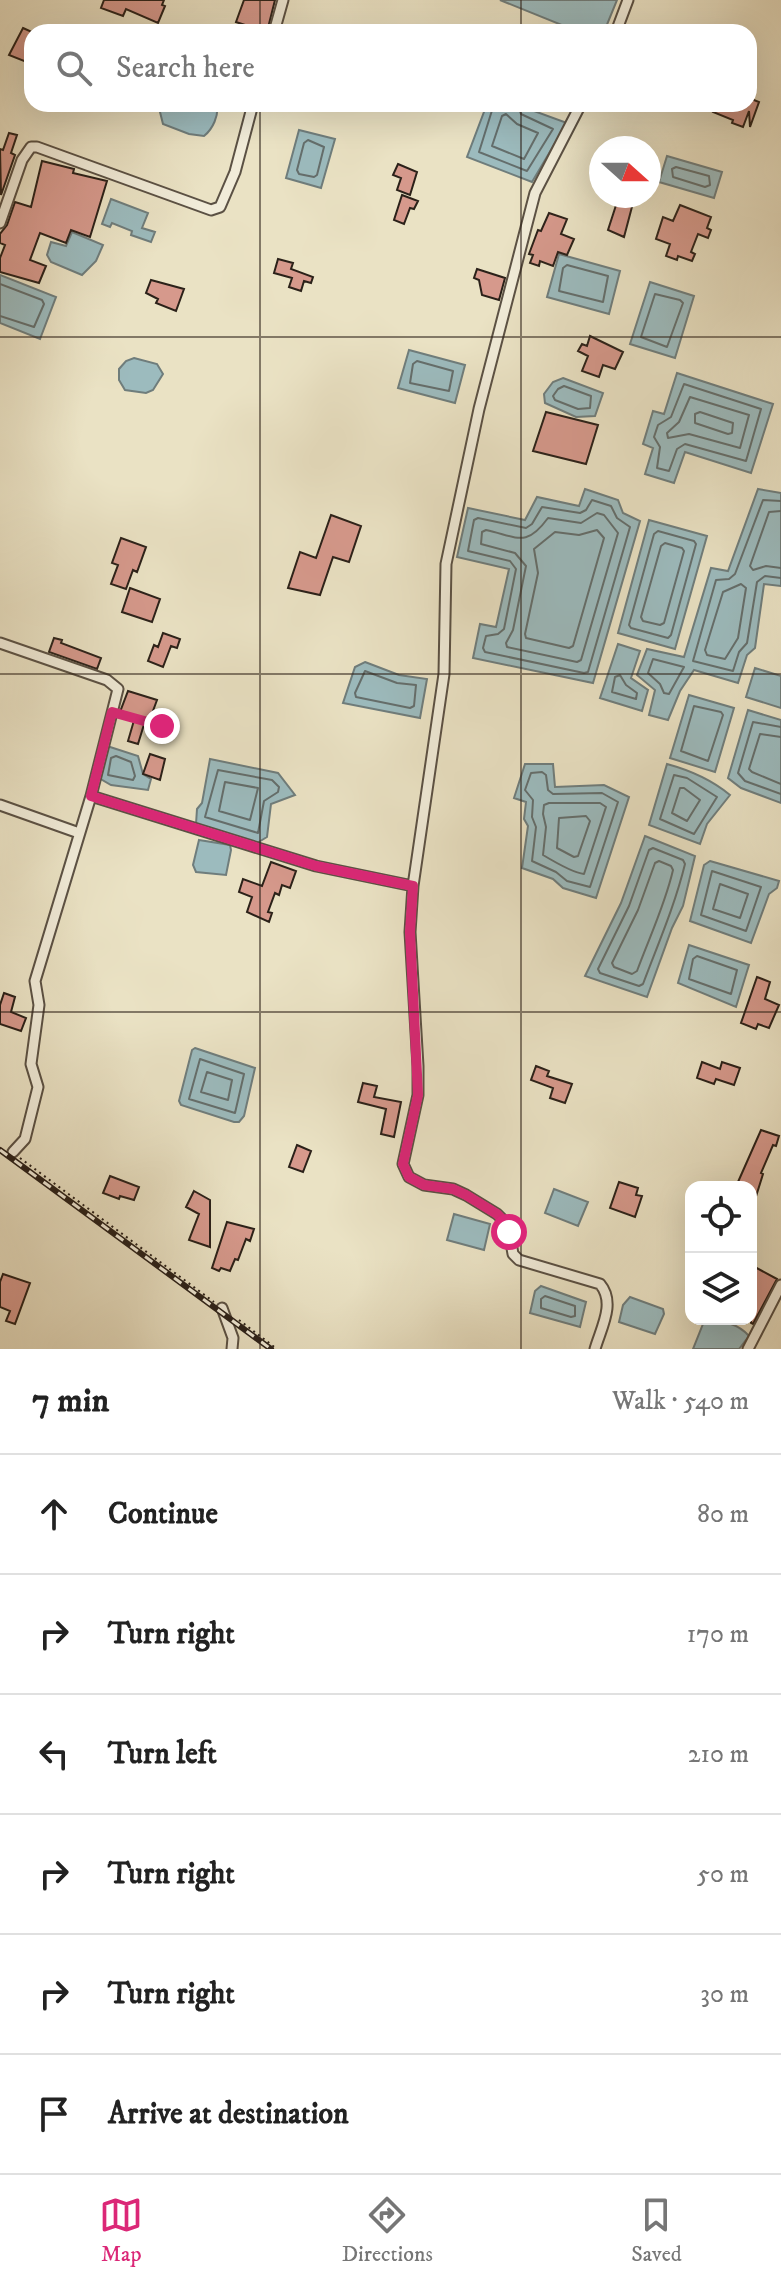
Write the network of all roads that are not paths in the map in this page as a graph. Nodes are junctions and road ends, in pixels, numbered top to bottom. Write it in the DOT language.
graph roads {
  1 [pos="283,0"];
  2 [pos="628,0"];
  3 [pos="276,24"];
  4 [pos="619,24"];
  5 [pos="251,112"];
  6 [pos="577,112"];
  7 [pos="0,223"];
  8 [pos="0,643"];
  9 [pos="91,796"];
  10 [pos="0,805"];
  11 [pos="79,833"];
  12 [pos="413,886"];
  13 [pos="13,1152"];
  14 [pos="781,1285"];
  15 [pos="222,1308"];
  16 [pos="232,1349"];
  17 [pos="595,1349"];
  18 [pos="748,1349"];
  1 -- 3 [label="street"];
  2 -- 4 [label="street"];
  5 -- 7 [label="street"];
  6 -- 12 [label="street"];
  8 -- 9 [label="street"];
  9 -- 11 [label="street"];
  9 -- 12 [label="street"];
  10 -- 11 [label="street"];
  11 -- 13 [label="street"];
  12 -- 17 [label="street"];
  14 -- 18 [label="street"];
  15 -- 16 [label="street"];
}
